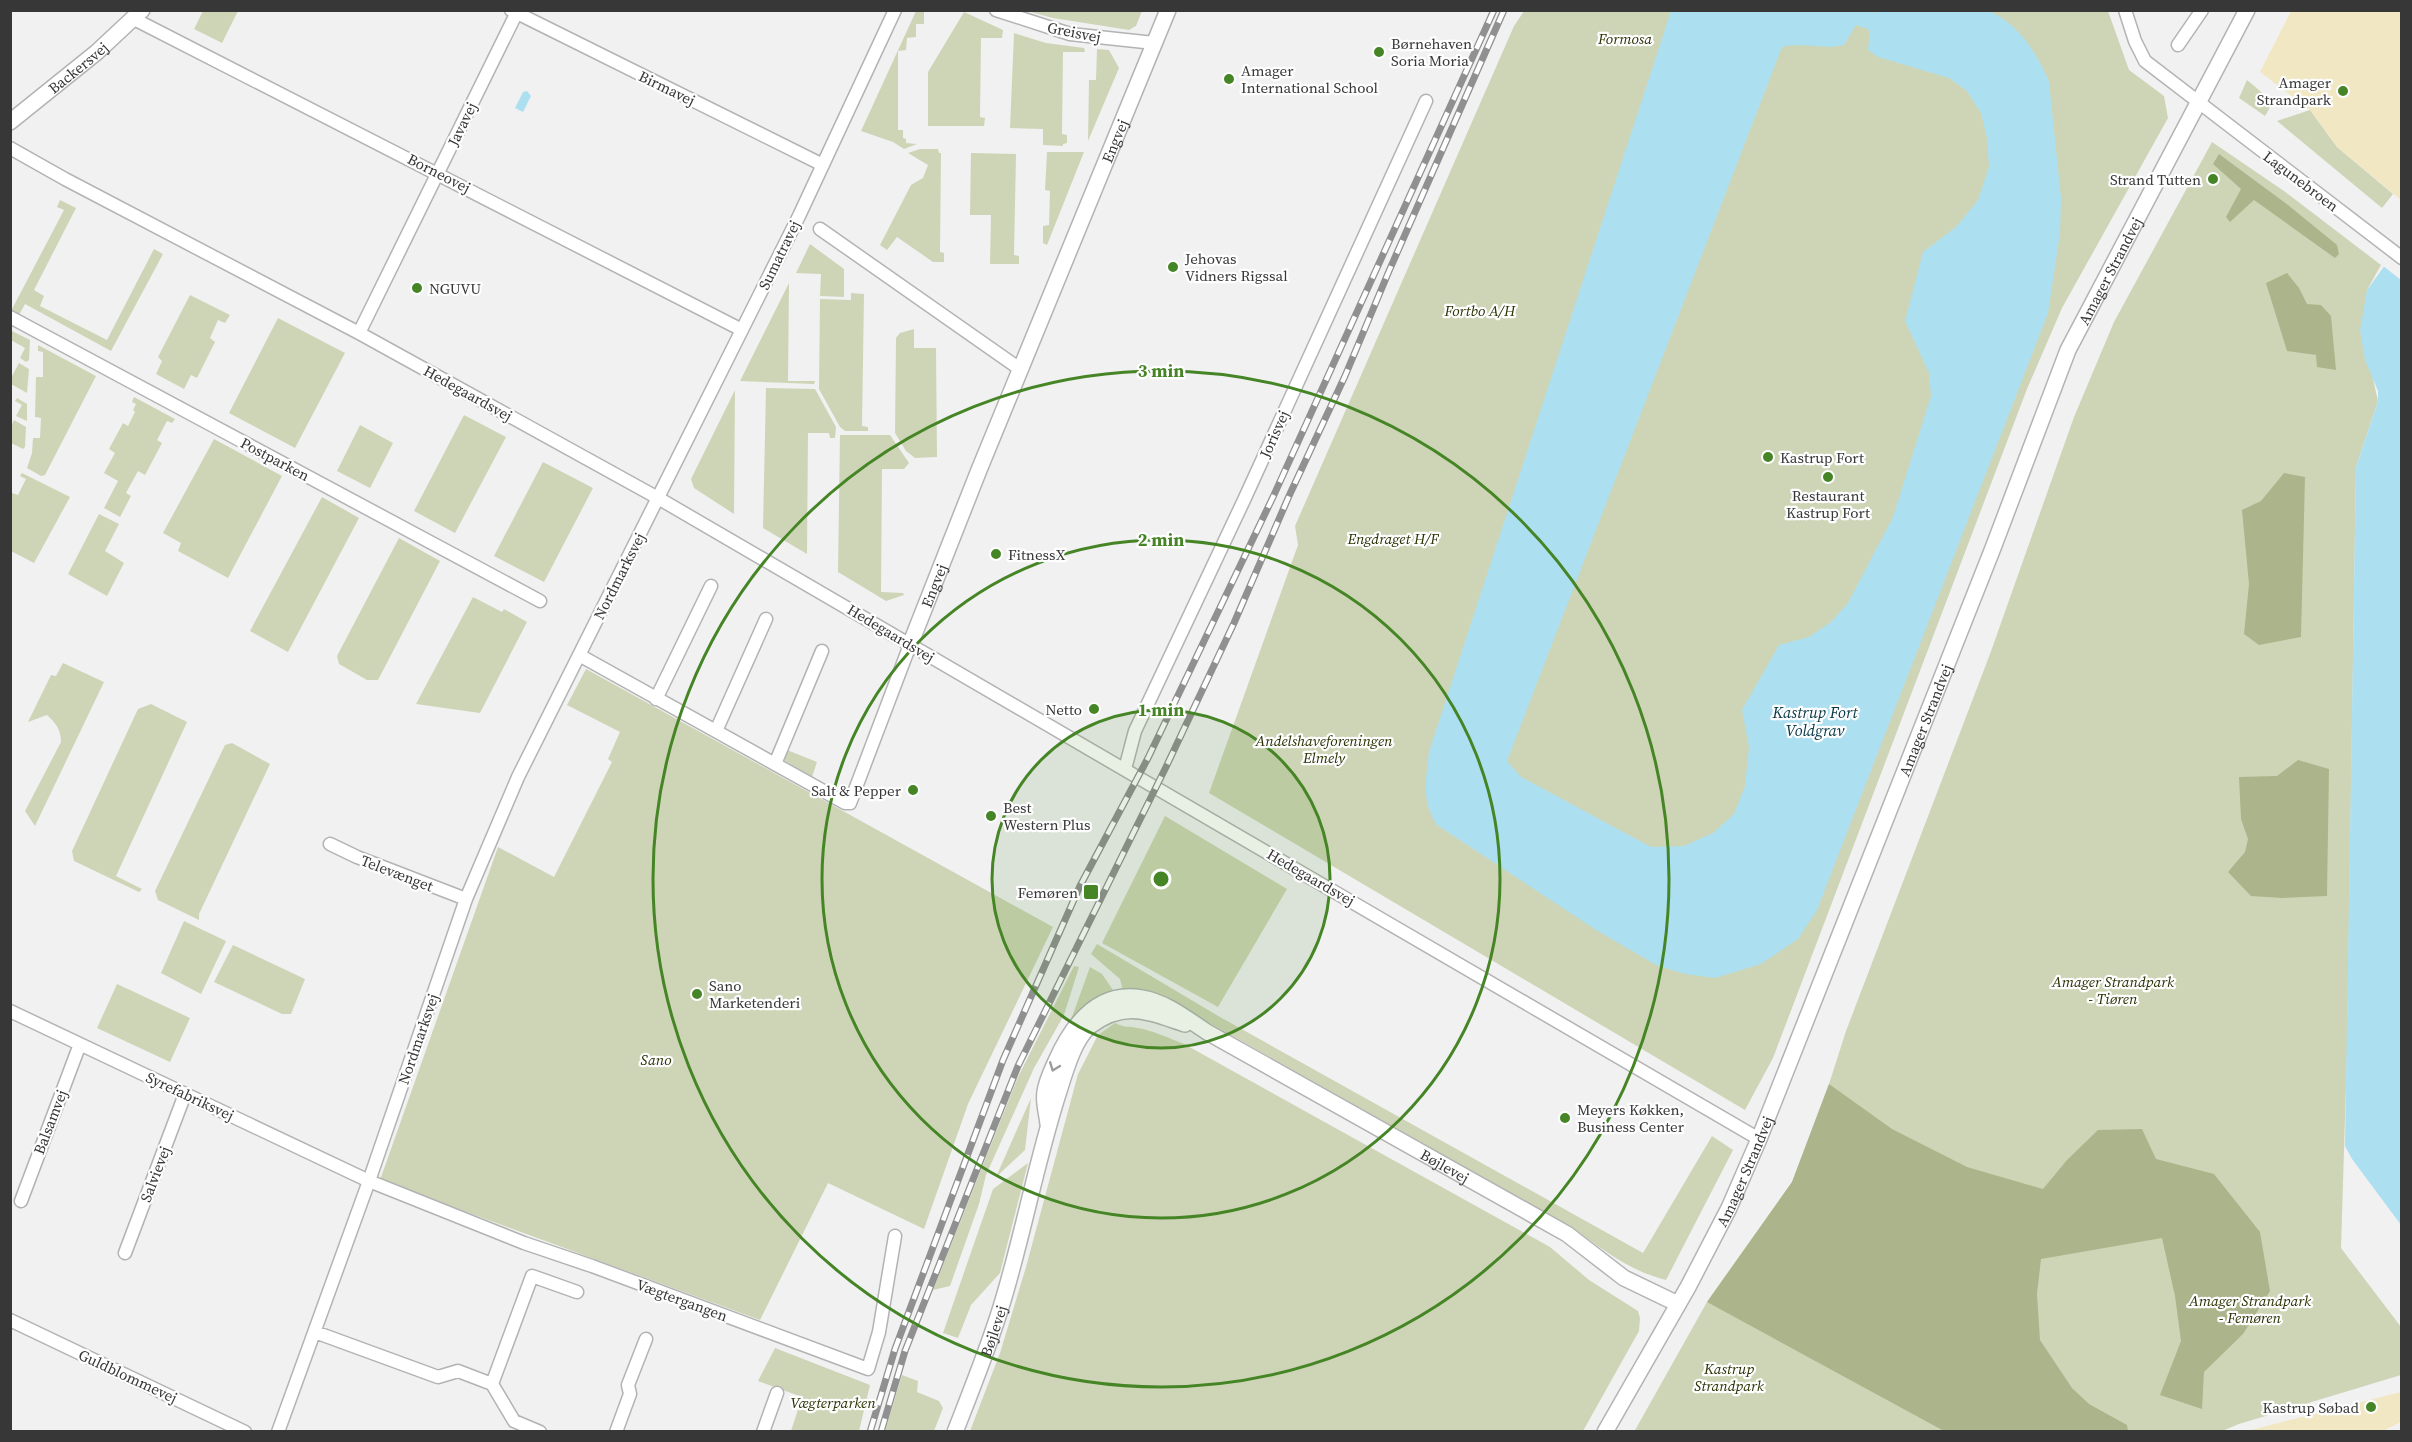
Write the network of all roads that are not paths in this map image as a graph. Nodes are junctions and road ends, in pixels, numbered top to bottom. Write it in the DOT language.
graph roads {
  1 [pos="895,10"];
  2 [pos="996,10"];
  3 [pos="1168,10"];
  4 [pos="2125,10"];
  5 [pos="2202,10"];
  6 [pos="2247,10"];
  7 [pos="515,11"];
  8 [pos="138,15"];
  9 [pos="1154,43"];
  10 [pos="2178,45"];
  11 [pos="1426,100"];
  12 [pos="2200,103"];
  13 [pos="10,122"];
  14 [pos="10,148"];
  15 [pos="823,165"];
  16 [pos="438,173"];
  17 [pos="820,229"];
  18 [pos="2402,258"];
  19 [pos="10,317"];
  20 [pos="742,330"];
  21 [pos="359,333"];
  22 [pos="1020,369"];
  23 [pos="658,498"];
  24 [pos="711,586"];
  25 [pos="540,601"];
  26 [pos="766,619"];
  27 [pos="910,645"];
  28 [pos="822,651"];
  29 [pos="579,655"];
  30 [pos="656,699"];
  31 [pos="716,731"];
  32 [pos="775,764"];
  33 [pos="1125,769"];
  34 [pos="330,844"];
  35 [pos="466,900"];
  36 [pos="10,1011"];
  37 [pos="80,1044"];
  38 [pos="185,1094"];
  39 [pos="1759,1139"];
  40 [pos="369,1181"];
  41 [pos="21,1201"];
  42 [pos="895,1236"];
  43 [pos="125,1253"];
  44 [pos="577,1292"];
  45 [pos="1678,1304"];
  46 [pos="10,1320"];
  47 [pos="315,1332"];
  48 [pos="646,1339"];
  49 [pos="492,1384"];
  50 [pos="777,1393"];
  51 [pos="244,1431"];
  52 [pos="278,1431"];
  53 [pos="540,1431"];
  54 [pos="616,1431"];
  55 [pos="763,1431"];
  56 [pos="955,1431"];
  57 [pos="1605,1431"];
  1 -- 15 [label="street, Sumatravej"];
  2 -- 9 [label="street, Greisvej"];
  3 -- 9 [label="street, Engvej"];
  4 -- 12 [label="street, Lagunebroen"];
  5 -- 10 [label="street"];
  6 -- 12 [label="street, Amager Strandvej"];
  7 -- 15 [label="street, Birmavej"];
  7 -- 16 [label="street, Javavej"];
  8 -- 13 [label="street, Backersvej"];
  8 -- 16 [label="street, Borneovej"];
  9 -- 22 [label="street, Engvej"];
  11 -- 33 [label="street, Jorisvej"];
  12 -- 18 [label="street, Lagunebroen"];
  12 -- 39 [label="street, Amager Strandvej"];
  14 -- 21 [label="street, Hedegaardsvej"];
  15 -- 20 [label="street, Sumatravej"];
  16 -- 20 [label="street, Borneovej"];
  16 -- 21 [label="street, Javavej"];
  17 -- 22 [label="street"];
  19 -- 25 [label="street, Postparken"];
  20 -- 23 [label="street, Sumatravej"];
  21 -- 23 [label="street, Hedegaardsvej"];
  22 -- 27 [label="street, Engvej"];
  23 -- 27 [label="street, Hedegaardsvej"];
  23 -- 29 [label="street, Nordmarksvej"];
  24 -- 30 [label="street"];
  26 -- 31 [label="street"];
  27 -- 32 [label="street, Engvej"];
  27 -- 33 [label="street, Hedegaardsvej"];
  28 -- 32 [label="street"];
  29 -- 30 [label="street"];
  29 -- 35 [label="street, Nordmarksvej"];
  30 -- 31 [label="street"];
  31 -- 32 [label="street"];
  33 -- 39 [label="street, Hedegaardsvej"];
  34 -- 35 [label="street, Televænget"];
  35 -- 40 [label="street, Nordmarksvej"];
  36 -- 37 [label="street, Syrefabriksvej"];
  37 -- 38 [label="street, Syrefabriksvej"];
  37 -- 41 [label="street, Balsamvej"];
  38 -- 40 [label="street, Syrefabriksvej"];
  38 -- 43 [label="street, Salvievej"];
  39 -- 45 [label="street, Amager Strandvej"];
  40 -- 42 [label="street, Vægtergangen"];
  40 -- 47 [label="street, Nordmarksvej"];
  44 -- 49 [label="street"];
  45 -- 56 [label="street, Bøjlevej"];
  45 -- 57 [label="street, Amager Strandvej"];
  46 -- 51 [label="street, Guldblommevej"];
  47 -- 49 [label="street"];
  47 -- 52 [label="street, Nordmarksvej"];
  48 -- 54 [label="street"];
  49 -- 53 [label="street"];
  50 -- 55 [label="street"];
}
